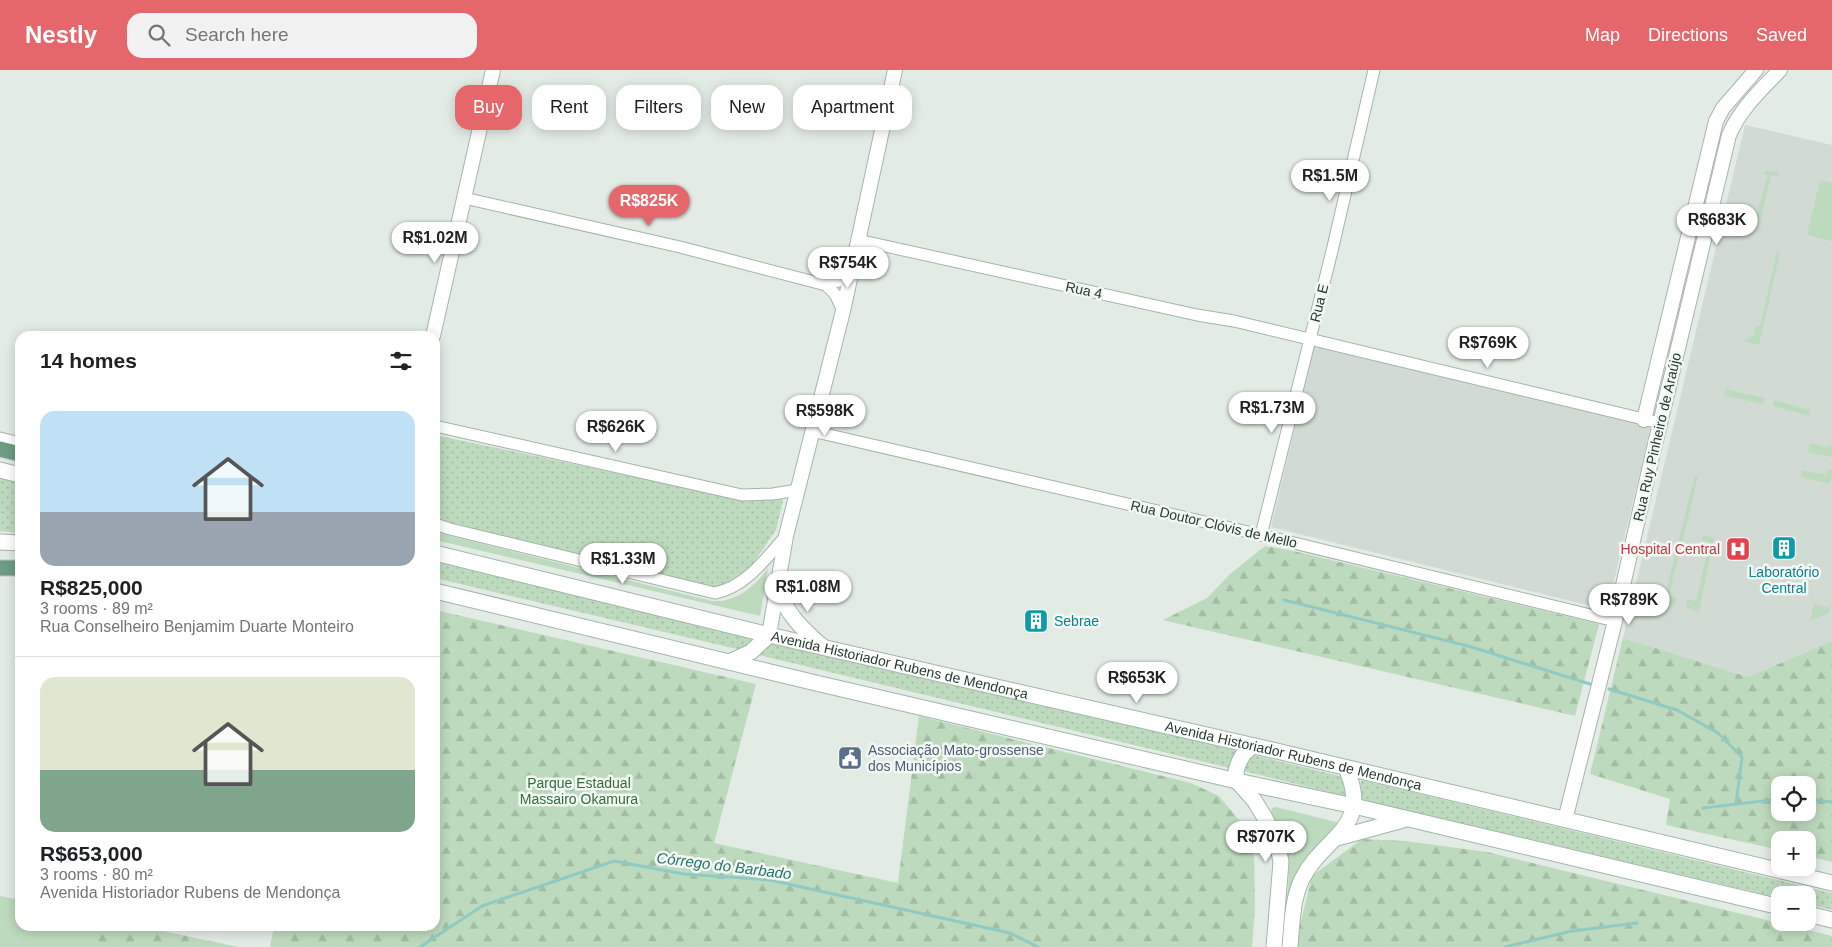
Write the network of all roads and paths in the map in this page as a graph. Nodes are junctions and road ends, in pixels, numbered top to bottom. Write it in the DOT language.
graph roads {
  1 [pos="493,70"];
  2 [pos="895,70"];
  3 [pos="1374,70"];
  4 [pos="1756,70"];
  5 [pos="1780,70"];
  6 [pos="464,198"];
  7 [pos="858,240"];
  8 [pos="852,266"];
  9 [pos="826,285"];
  10 [pos="843,311"];
  11 [pos="434,331"];
  12 [pos="1310,340"];
  13 [pos="1644,420"];
  14 [pos="1660,424"];
  15 [pos="440,427"];
  16 [pos="812,431"];
  17 [pos="0,438"];
  18 [pos="15,442"];
  19 [pos="0,449"];
  20 [pos="15,453"];
  21 [pos="797,490"];
  22 [pos="440,525"];
  23 [pos="1260,535"];
  24 [pos="786,536"];
  25 [pos="0,542"];
  26 [pos="15,543"];
  27 [pos="440,554"];
  28 [pos="0,568"];
  29 [pos="15,568"];
  30 [pos="777,589"];
  31 [pos="440,592"];
  32 [pos="1616,621"];
  33 [pos="769,636"];
  34 [pos="824,648"];
  35 [pos="729,662"];
  36 [pos="1253,746"];
  37 [pos="1346,768"];
  38 [pos="1237,781"];
  39 [pos="1354,806"];
  40 [pos="1405,820"];
  41 [pos="1565,820"];
  42 [pos="1337,838"];
  43 [pos="1832,883"];
  44 [pos="1771,906"];
  45 [pos="1816,916"];
  46 [pos="1832,920"];
  47 [pos="1274,947"];
  48 [pos="1290,947"];
  1 -- 6 [label="street"];
  2 -- 7 [label="street"];
  3 -- 12 [label="street, Rua E"];
  4 -- 13 [label="street, Rua Ruy Pinheiro de Araújo"];
  5 -- 14 [label="street, Rua Ruy Pinheiro de Araújo"];
  6 -- 9 [label="street"];
  6 -- 11 [label="street"];
  7 -- 8 [label="street"];
  7 -- 12 [label="street, Rua 4"];
  8 -- 9 [label="street"];
  8 -- 10 [label="street"];
  9 -- 10 [label="street"];
  10 -- 16 [label="street"];
  12 -- 13 [label="street, Rua 4"];
  12 -- 23 [label="street, Rua E"];
  13 -- 14 [label="street, Rua 4"];
  14 -- 32 [label="street, Rua Ruy Pinheiro de Araújo"];
  15 -- 21 [label="street"];
  16 -- 21 [label="street"];
  16 -- 23 [label="street, Rua Doutor Clóvis de Mello"];
  17 -- 18 [label="street"];
  19 -- 20 [label="main road"];
  21 -- 24 [label="street"];
  22 -- 24 [label="street"];
  23 -- 32 [label="street, Rua Doutor Clóvis de Mello"];
  24 -- 30 [label="street"];
  25 -- 26 [label="main road"];
  27 -- 33 [label="main road, Avenida Historiador Rubens de Mendonça"];
  28 -- 29 [label="main road"];
  30 -- 33 [label="street"];
  30 -- 34 [label="main road"];
  31 -- 35 [label="main road"];
  32 -- 41 [label="street, Rua Ruy Pinheiro de Araújo"];
  33 -- 34 [label="main road, Avenida Historiador Rubens de Mendonça"];
  33 -- 35 [label="main road"];
  34 -- 36 [label="main road, Avenida Historiador Rubens de Mendonça"];
  35 -- 38 [label="main road"];
  36 -- 37 [label="main road, Avenida Historiador Rubens de Mendonça"];
  36 -- 38 [label="main road"];
  37 -- 39 [label="main road"];
  37 -- 41 [label="main road, Avenida Historiador Rubens de Mendonça"];
  38 -- 39 [label="main road"];
  38 -- 47 [label="main road"];
  39 -- 40 [label="main road"];
  39 -- 42 [label="main road"];
  40 -- 42 [label="main road"];
  40 -- 44 [label="main road"];
  41 -- 43 [label="main road, Avenida Historiador Rubens de Mendonça"];
  42 -- 48 [label="main road"];
  45 -- 46 [label="main road"];
}
